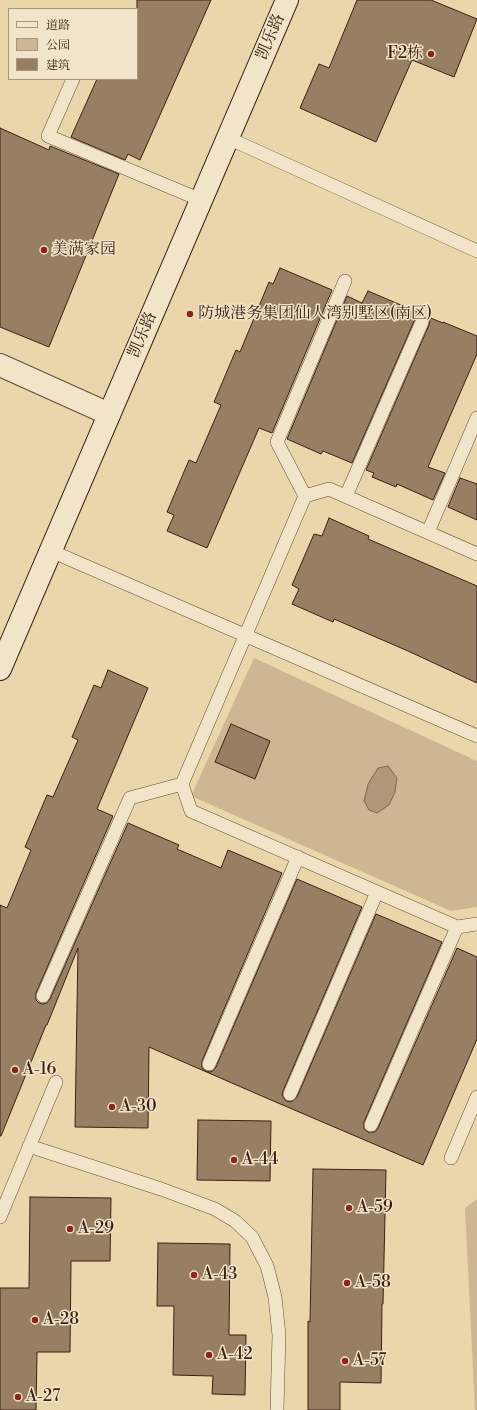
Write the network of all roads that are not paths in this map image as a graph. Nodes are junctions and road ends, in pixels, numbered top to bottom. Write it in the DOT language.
graph roads {
  1 [pos="287,0"];
  2 [pos="73,80"];
  3 [pos="228,138"];
  4 [pos="201,200"];
  5 [pos="477,251"];
  6 [pos="345,281"];
  7 [pos="422,322"];
  8 [pos="0,365"];
  9 [pos="109,414"];
  10 [pos="477,418"];
  11 [pos="305,496"];
  12 [pos="346,496"];
  13 [pos="428,532"];
  14 [pos="50,551"];
  15 [pos="477,554"];
  16 [pos="245,635"];
  17 [pos="6,638"];
  18 [pos="0,669"];
  19 [pos="477,736"];
  20 [pos="182,784"];
  21 [pos="298,858"];
  22 [pos="377,892"];
  23 [pos="477,924"];
  24 [pos="457,927"];
  25 [pos="43,996"];
  26 [pos="209,1064"];
  27 [pos="56,1082"];
  28 [pos="290,1094"];
  29 [pos="477,1097"];
  30 [pos="371,1125"];
  31 [pos="29,1146"];
  32 [pos="451,1158"];
  33 [pos="0,1217"];
  34 [pos="277,1410"];
  1 -- 3 [label="street, 凯乐路"];
  2 -- 4 [label="lane"];
  3 -- 4 [label="street, 凯乐路"];
  3 -- 5 [label="lane"];
  4 -- 9 [label="street, 凯乐路"];
  6 -- 11 [label="lane"];
  7 -- 12 [label="lane"];
  8 -- 9 [label="street"];
  9 -- 14 [label="street, 凯乐路"];
  10 -- 13 [label="lane"];
  11 -- 12 [label="lane"];
  11 -- 16 [label="lane"];
  12 -- 13 [label="lane"];
  13 -- 15 [label="lane"];
  14 -- 16 [label="lane"];
  14 -- 17 [label="street, 凯乐路"];
  16 -- 19 [label="lane"];
  16 -- 20 [label="lane"];
  17 -- 18 [label="street, 凯乐路"];
  20 -- 21 [label="lane"];
  20 -- 25 [label="lane"];
  21 -- 22 [label="lane"];
  21 -- 26 [label="lane"];
  22 -- 24 [label="lane"];
  22 -- 28 [label="lane"];
  23 -- 24 [label="lane"];
  24 -- 30 [label="lane"];
  27 -- 31 [label="lane"];
  29 -- 32 [label="lane"];
  31 -- 33 [label="lane"];
  31 -- 34 [label="lane"];
}
